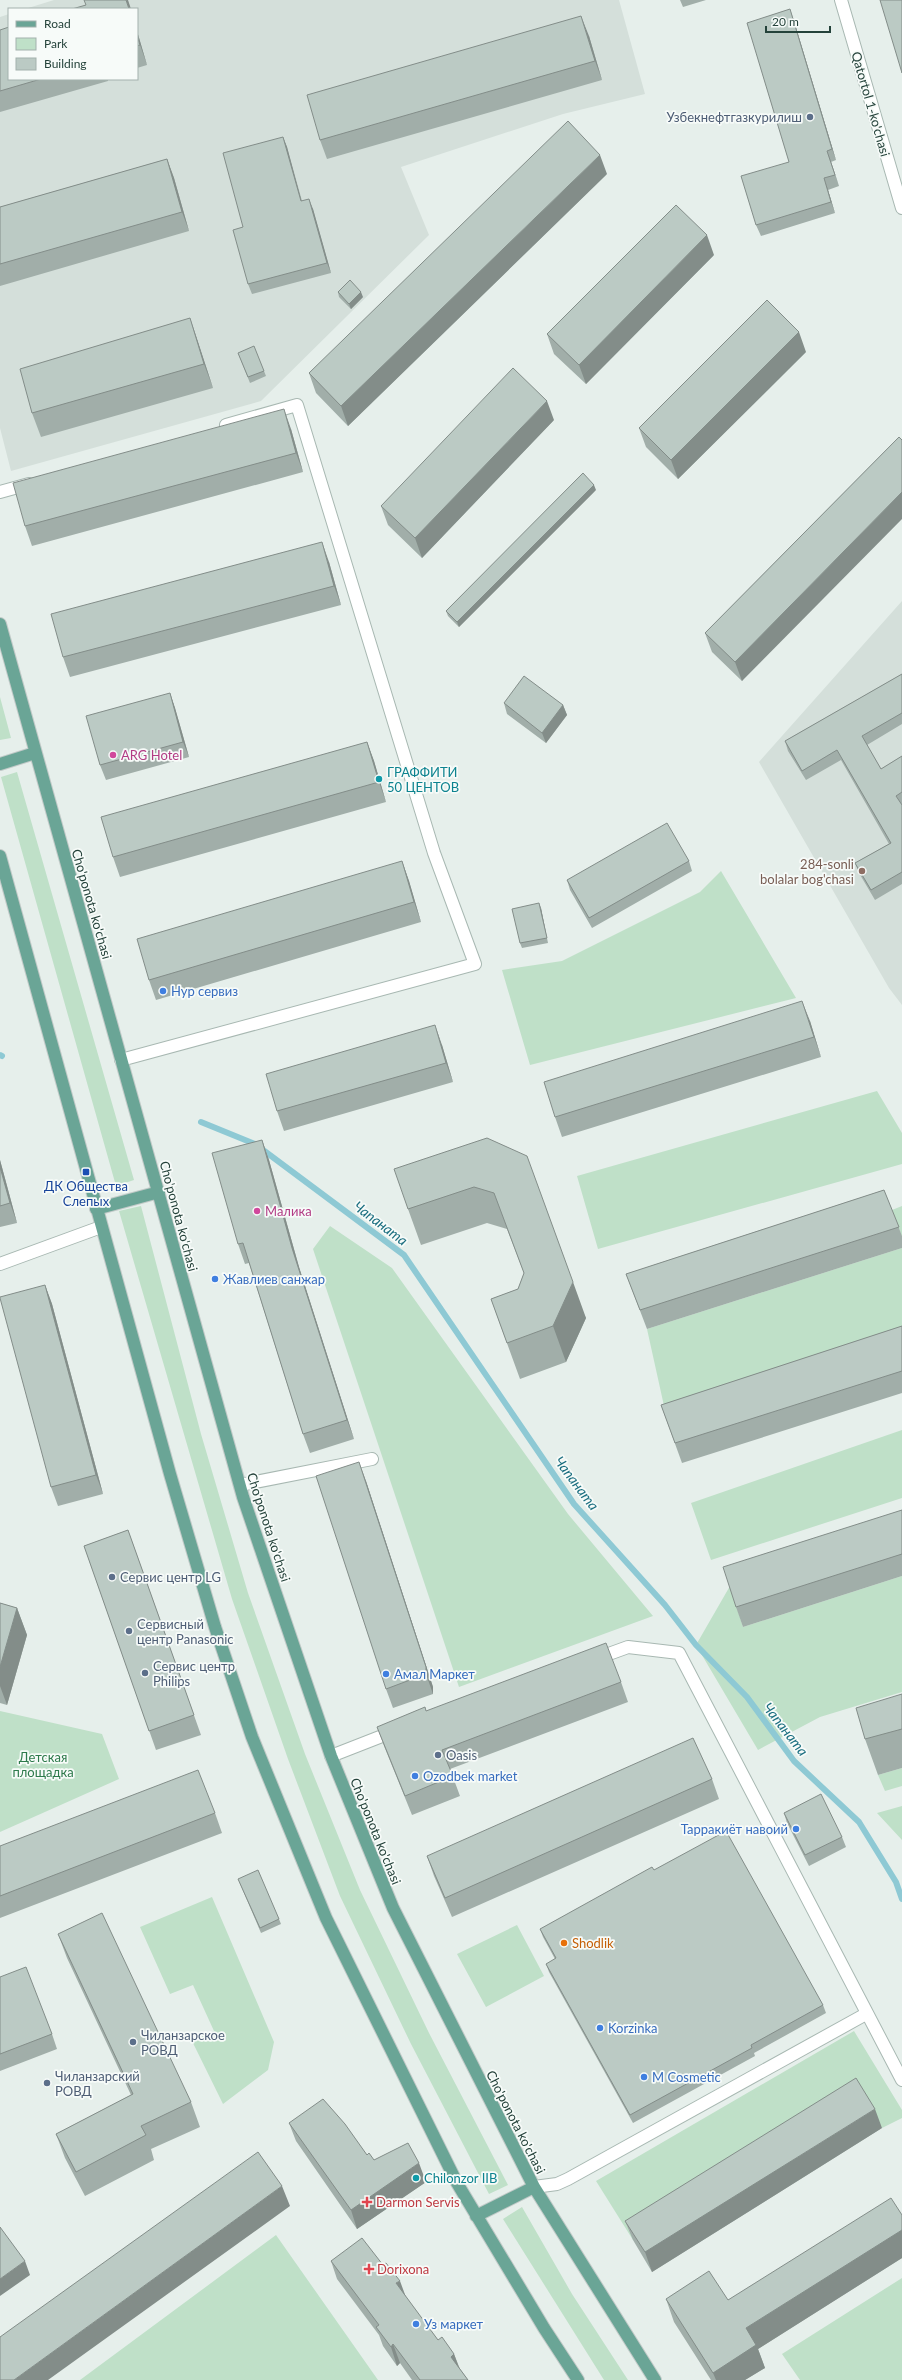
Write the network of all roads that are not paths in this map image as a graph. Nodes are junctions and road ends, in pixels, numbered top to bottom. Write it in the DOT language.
graph roads {
  1 [pos="841,0"];
  2 [pos="902,208"];
  3 [pos="214,429"];
  4 [pos="40,480"];
  5 [pos="0,492"];
  6 [pos="0,624"];
  7 [pos="35,753"];
  8 [pos="0,764"];
  9 [pos="0,856"];
  10 [pos="121,1060"];
  11 [pos="159,1192"];
  12 [pos="96,1209"];
  13 [pos="101,1227"];
  14 [pos="0,1264"];
  15 [pos="372,1459"];
  16 [pos="240,1485"];
  17 [pos="585,1663"];
  18 [pos="406,1728"];
  19 [pos="331,1756"];
  20 [pos="866,2014"];
  21 [pos="902,2080"];
  22 [pos="534,2187"];
  23 [pos="476,2216"];
  24 [pos="578,2380"];
  25 [pos="655,2380"];
  1 -- 2 [label="street, Qatortol 1-ko'chasi"];
  3 -- 10 [label="street"];
  4 -- 5 [label="street"];
  6 -- 7 [label="main road, Cho'ponota ko'chasi"];
  7 -- 8 [label="main road"];
  7 -- 10 [label="main road, Cho'ponota ko'chasi"];
  9 -- 12 [label="main road"];
  10 -- 11 [label="main road, Cho'ponota ko'chasi"];
  11 -- 12 [label="main road"];
  11 -- 16 [label="main road, Cho'ponota ko'chasi"];
  12 -- 13 [label="main road"];
  13 -- 14 [label="street"];
  13 -- 23 [label="main road"];
  15 -- 16 [label="street"];
  16 -- 19 [label="main road, Cho'ponota ko'chasi"];
  17 -- 20 [label="street"];
  18 -- 19 [label="street"];
  19 -- 22 [label="main road, Cho'ponota ko'chasi"];
  20 -- 21 [label="street"];
  20 -- 22 [label="street"];
  22 -- 23 [label="main road"];
  22 -- 25 [label="main road, Cho'ponota ko'chasi"];
  23 -- 24 [label="main road"];
}
